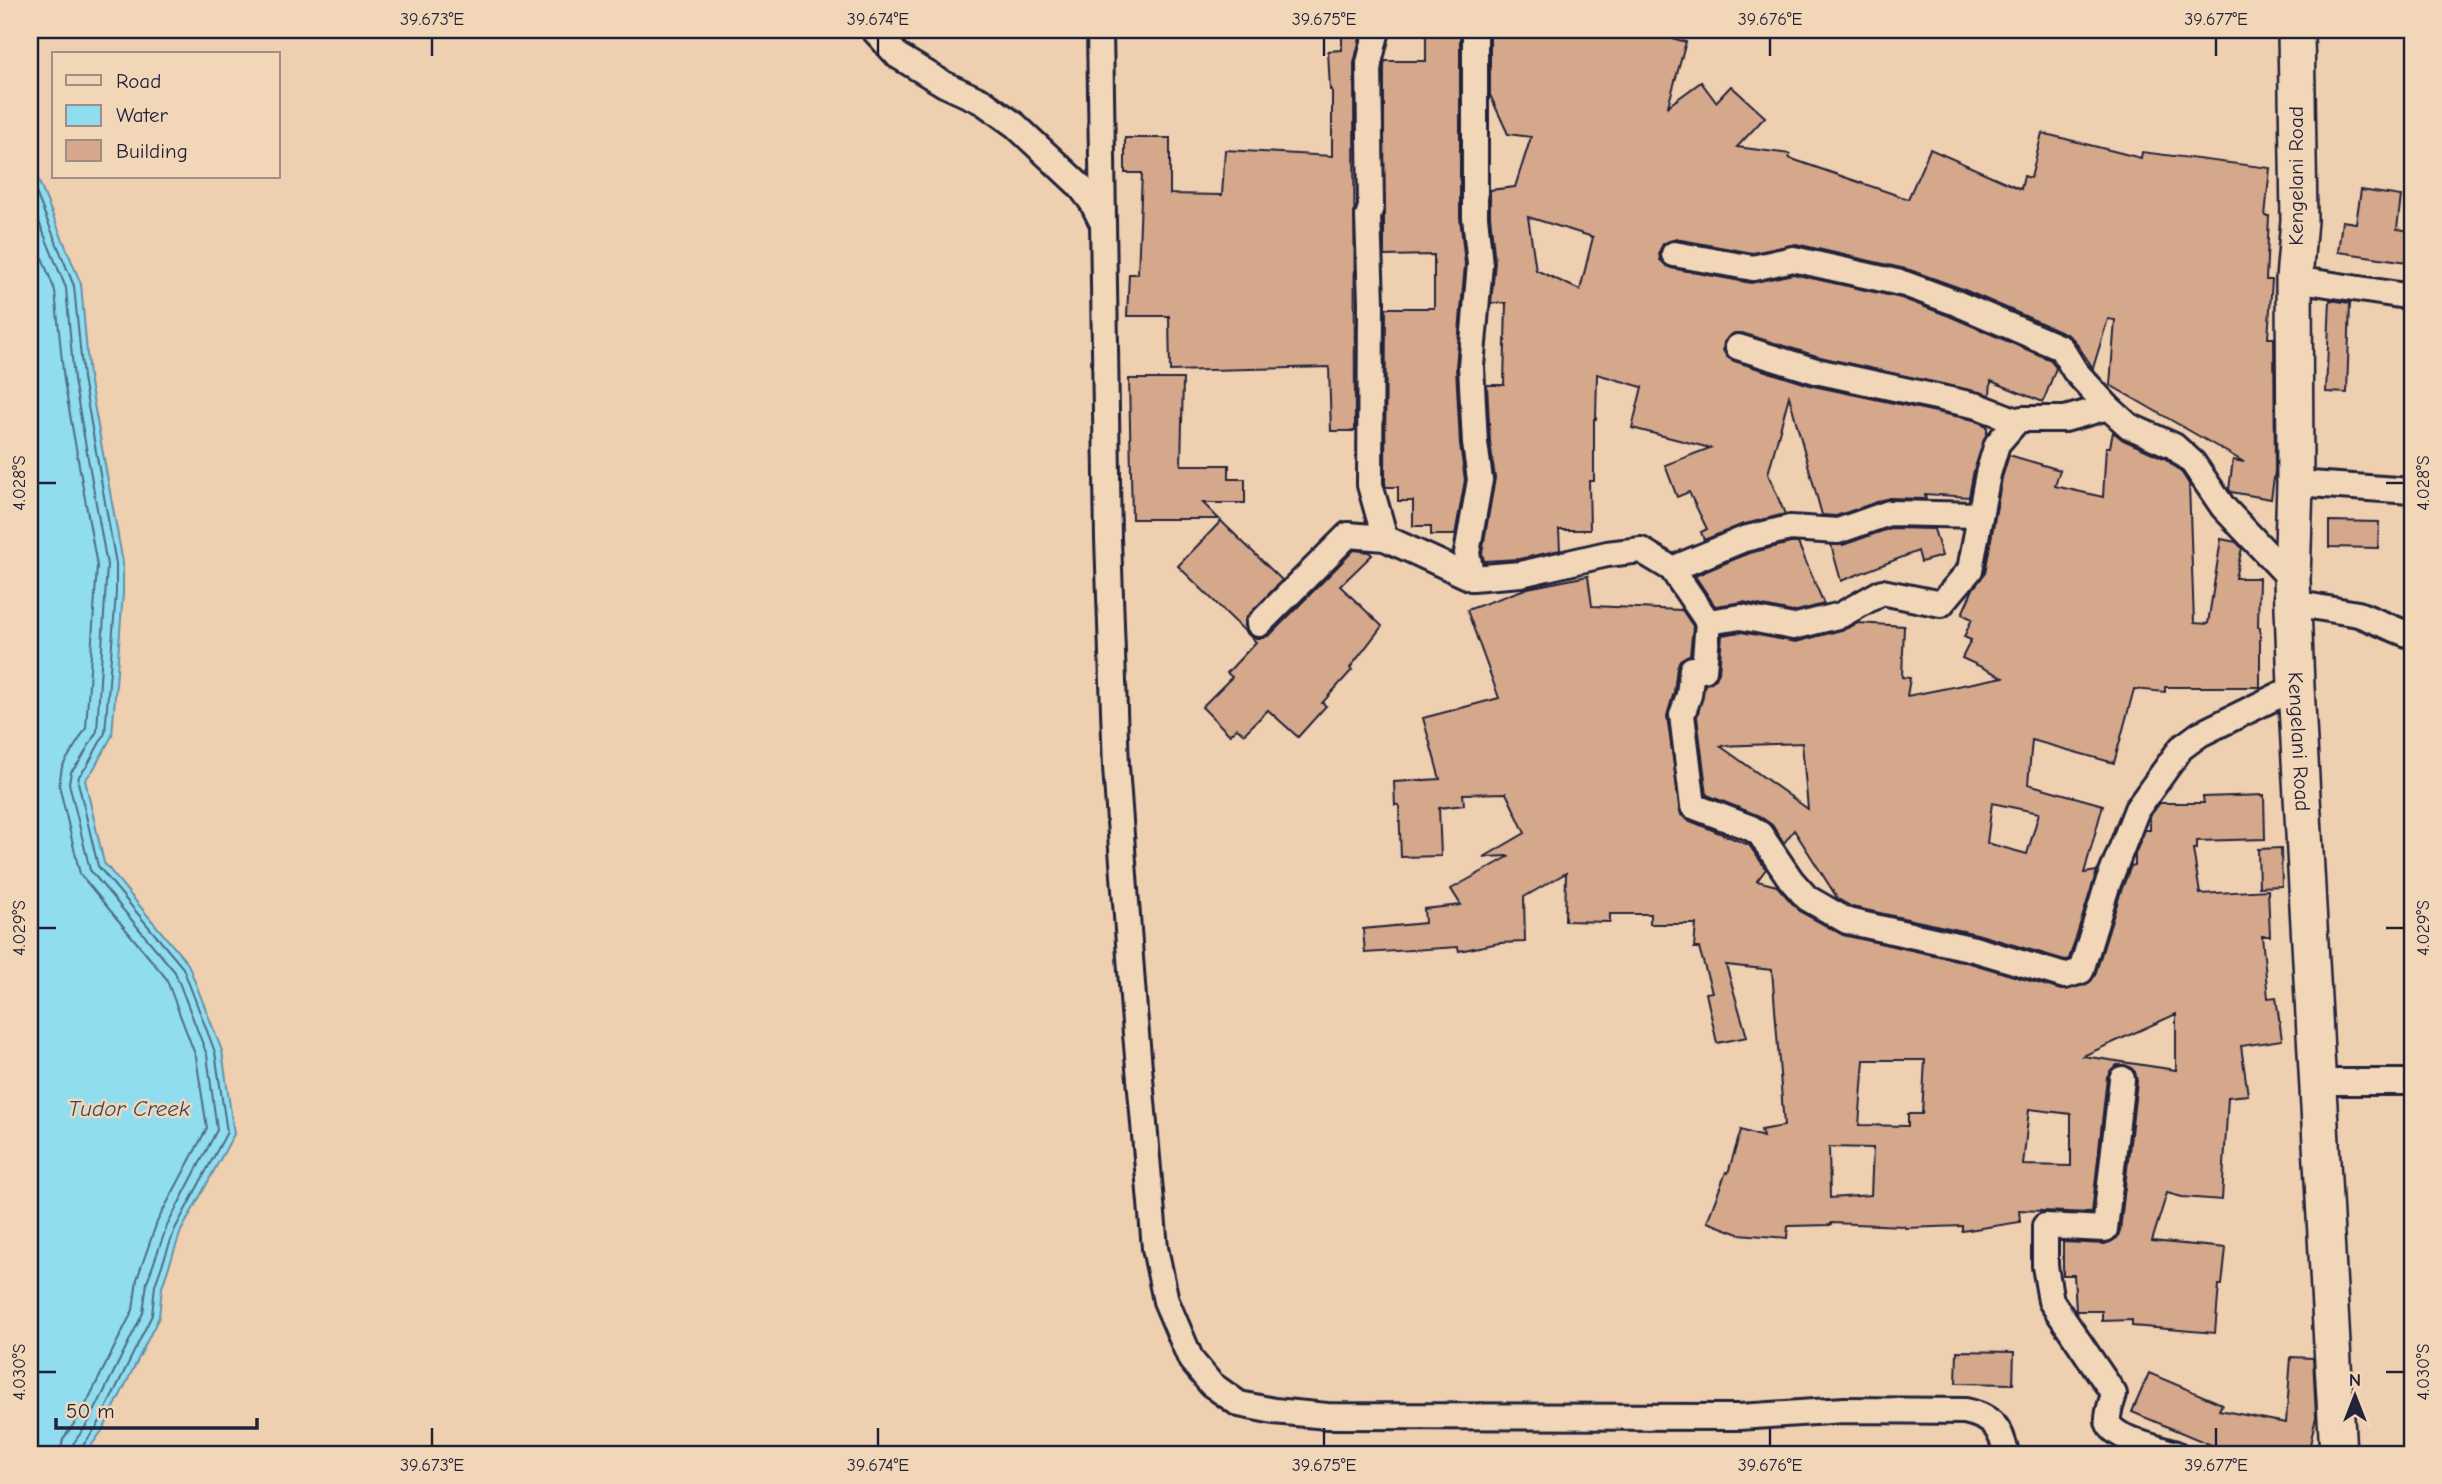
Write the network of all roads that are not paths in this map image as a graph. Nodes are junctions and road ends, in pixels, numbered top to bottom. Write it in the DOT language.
graph roads {
  1 [pos="874,30"];
  2 [pos="1100,30"];
  3 [pos="1377,30"];
  4 [pos="1475,30"];
  5 [pos="2296,30"];
  6 [pos="1104,228"];
  7 [pos="1674,254"];
  8 [pos="2294,279"];
  9 [pos="2412,297"];
  10 [pos="1738,347"];
  11 [pos="2108,407"];
  12 [pos="2017,421"];
  13 [pos="2295,484"];
  14 [pos="2412,491"];
  15 [pos="1980,515"];
  16 [pos="1385,538"];
  17 [pos="1672,569"];
  18 [pos="1472,578"];
  19 [pos="2292,592"];
  20 [pos="1708,622"];
  21 [pos="1259,624"];
  22 [pos="2412,636"];
  23 [pos="2296,687"];
  24 [pos="2122,1079"];
  25 [pos="2317,1082"];
  26 [pos="2412,1082"];
  27 [pos="2006,1454"];
  28 [pos="2176,1454"];
  29 [pos="2339,1454"];
  1 -- 6 [label="street"];
  2 -- 6 [label="street"];
  3 -- 16 [label="street"];
  4 -- 18 [label="street"];
  5 -- 8 [label="main road, Kengelani Road"];
  6 -- 27 [label="street"];
  7 -- 11 [label="street"];
  8 -- 9 [label="street"];
  8 -- 13 [label="main road, Kengelani Road"];
  10 -- 12 [label="street"];
  11 -- 12 [label="street"];
  11 -- 19 [label="street"];
  12 -- 15 [label="street"];
  13 -- 14 [label="street"];
  13 -- 19 [label="main road, Kengelani Road"];
  15 -- 17 [label="street"];
  15 -- 20 [label="street"];
  16 -- 18 [label="street"];
  16 -- 21 [label="street"];
  17 -- 18 [label="street"];
  17 -- 20 [label="street"];
  19 -- 22 [label="street"];
  19 -- 23 [label="main road, Kengelani Road"];
  20 -- 23 [label="street"];
  23 -- 25 [label="main road, Kengelani Road"];
  24 -- 28 [label="street"];
  25 -- 26 [label="street"];
  25 -- 29 [label="main road, Kengelani Road"];
}
